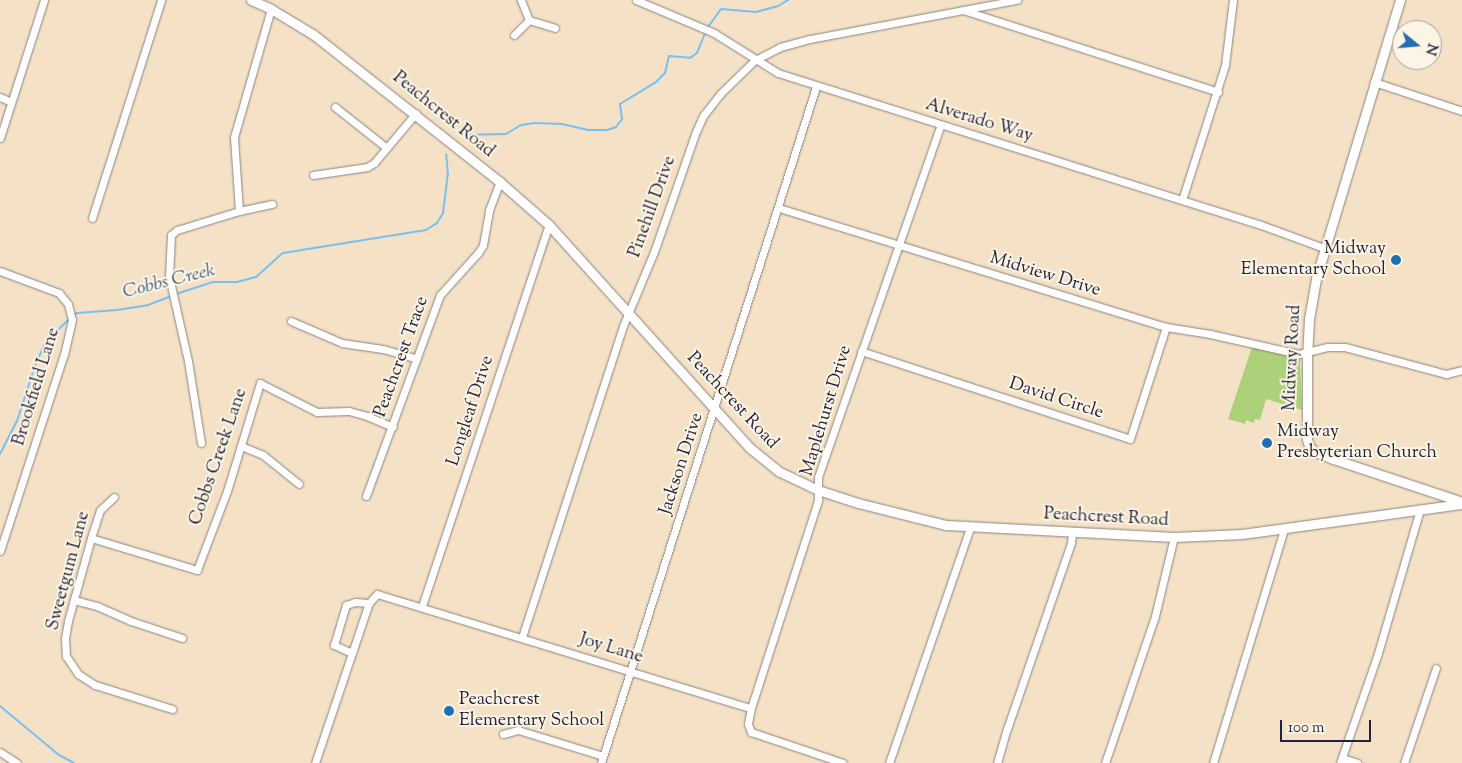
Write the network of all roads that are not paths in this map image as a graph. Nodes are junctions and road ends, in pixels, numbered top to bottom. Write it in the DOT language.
graph roads {
  1 [pos="44,0"];
  2 [pos="161,0"];
  3 [pos="251,0"];
  4 [pos="521,0"];
  5 [pos="636,0"];
  6 [pos="1017,0"];
  7 [pos="1233,0"];
  8 [pos="1400,0"];
  9 [pos="649,3"];
  10 [pos="271,9"];
  11 [pos="962,10"];
  12 [pos="529,20"];
  13 [pos="555,28"];
  14 [pos="514,35"];
  15 [pos="755,60"];
  16 [pos="1374,82"];
  17 [pos="816,87"];
  18 [pos="1218,92"];
  19 [pos="0,97"];
  20 [pos="11,102"];
  21 [pos="335,108"];
  22 [pos="1462,111"];
  23 [pos="416,113"];
  24 [pos="940,126"];
  25 [pos="0,138"];
  26 [pos="387,148"];
  27 [pos="313,175"];
  28 [pos="500,182"];
  29 [pos="1182,200"];
  30 [pos="272,204"];
  31 [pos="779,208"];
  32 [pos="239,211"];
  33 [pos="92,218"];
  34 [pos="549,225"];
  35 [pos="897,245"];
  36 [pos="1324,248"];
  37 [pos="0,271"];
  38 [pos="629,313"];
  39 [pos="291,321"];
  40 [pos="1166,327"];
  41 [pos="861,351"];
  42 [pos="1306,352"];
  43 [pos="417,359"];
  44 [pos="1462,370"];
  45 [pos="715,410"];
  46 [pos="393,426"];
  47 [pos="201,443"];
  48 [pos="241,446"];
  49 [pos="299,484"];
  50 [pos="818,490"];
  51 [pos="366,496"];
  52 [pos="114,497"];
  53 [pos="1462,503"];
  54 [pos="1420,509"];
  55 [pos="970,528"];
  56 [pos="1284,530"];
  57 [pos="1072,533"];
  58 [pos="1174,537"];
  59 [pos="91,538"];
  60 [pos="0,551"];
  61 [pos="74,600"];
  62 [pos="369,603"];
  63 [pos="422,606"];
  64 [pos="522,637"];
  65 [pos="182,638"];
  66 [pos="352,653"];
  67 [pos="1436,668"];
  68 [pos="631,671"];
  69 [pos="752,708"];
  70 [pos="172,709"];
  71 [pos="503,734"];
  72 [pos="0,752"];
  73 [pos="602,759"];
  74 [pos="1341,760"];
  75 [pos="17,763"];
  76 [pos="315,763"];
  77 [pos="843,763"];
  78 [pos="889,763"];
  79 [pos="997,763"];
  80 [pos="1106,763"];
  81 [pos="1213,763"];
  82 [pos="1357,763"];
  83 [pos="1404,763"];
  1 -- 20 [label="street"];
  2 -- 33 [label="street"];
  3 -- 10 [label="street, Peachcrest Road"];
  4 -- 12 [label="street"];
  5 -- 9 [label="street, Alverado Way"];
  6 -- 11 [label="street, Pinehill Drive"];
  7 -- 18 [label="street"];
  8 -- 16 [label="street, Midway Road"];
  9 -- 15 [label="street, Alverado Way"];
  10 -- 23 [label="street, Peachcrest Road"];
  10 -- 32 [label="street"];
  11 -- 15 [label="street, Pinehill Drive"];
  11 -- 18 [label="street"];
  12 -- 13 [label="street"];
  12 -- 14 [label="street"];
  15 -- 17 [label="street, Alverado Way"];
  15 -- 38 [label="street, Pinehill Drive"];
  16 -- 22 [label="street"];
  16 -- 36 [label="street, Midway Road"];
  17 -- 24 [label="street, Alverado Way"];
  17 -- 31 [label="street, Jackson Drive"];
  18 -- 29 [label="street"];
  19 -- 20 [label="street"];
  20 -- 25 [label="street"];
  21 -- 26 [label="street"];
  23 -- 26 [label="street"];
  23 -- 28 [label="street, Peachcrest Road"];
  24 -- 29 [label="street, Alverado Way"];
  24 -- 35 [label="street, Maplehurst Drive"];
  26 -- 27 [label="street"];
  28 -- 34 [label="street, Peachcrest Road"];
  28 -- 43 [label="street, Peachcrest Trace"];
  29 -- 36 [label="street, Alverado Way"];
  30 -- 32 [label="street"];
  31 -- 35 [label="street, Midview Drive"];
  31 -- 45 [label="street, Jackson Drive"];
  32 -- 47 [label="street"];
  34 -- 38 [label="street, Peachcrest Road"];
  34 -- 63 [label="street, Longleaf Drive"];
  35 -- 40 [label="street, Midview Drive"];
  35 -- 41 [label="street, Maplehurst Drive"];
  36 -- 42 [label="street, Midway Road"];
  37 -- 60 [label="street, Brookfield Lane"];
  38 -- 45 [label="street, Peachcrest Road"];
  38 -- 64 [label="street, Pinehill Drive"];
  39 -- 43 [label="street"];
  40 -- 41 [label="street, David Circle"];
  40 -- 42 [label="street, Midview Drive"];
  41 -- 50 [label="street, Maplehurst Drive"];
  42 -- 44 [label="street, Midview Drive"];
  42 -- 53 [label="street, Midway Road"];
  43 -- 46 [label="street, Peachcrest Trace"];
  45 -- 50 [label="street, Peachcrest Road"];
  45 -- 68 [label="street, Jackson Drive"];
  46 -- 48 [label="street, Cobbs Creek Lane"];
  46 -- 51 [label="street, Peachcrest Trace"];
  48 -- 49 [label="street"];
  48 -- 59 [label="street, Cobbs Creek Lane"];
  50 -- 55 [label="street, Peachcrest Road"];
  50 -- 69 [label="street, Maplehurst Drive"];
  52 -- 59 [label="street, Sweetgum Lane"];
  53 -- 54 [label="street, Peachcrest Road"];
  54 -- 56 [label="street, Peachcrest Road"];
  54 -- 74 [label="street"];
  55 -- 57 [label="street, Peachcrest Road"];
  55 -- 78 [label="street"];
  56 -- 58 [label="street, Peachcrest Road"];
  56 -- 81 [label="street"];
  57 -- 58 [label="street, Peachcrest Road"];
  57 -- 79 [label="street"];
  58 -- 80 [label="street"];
  59 -- 61 [label="street, Sweetgum Lane"];
  61 -- 65 [label="street"];
  61 -- 70 [label="street, Sweetgum Lane"];
  62 -- 63 [label="street, Joy Lane"];
  62 -- 66 [label="street"];
  62 -- 66 [label="street"];
  63 -- 64 [label="street, Joy Lane"];
  64 -- 68 [label="street, Joy Lane"];
  66 -- 76 [label="street"];
  67 -- 83 [label="street"];
  68 -- 69 [label="street, Joy Lane"];
  68 -- 73 [label="street, Jackson Drive"];
  69 -- 77 [label="street"];
  71 -- 73 [label="street"];
  72 -- 75 [label="street"];
  74 -- 82 [label="street"];
}
